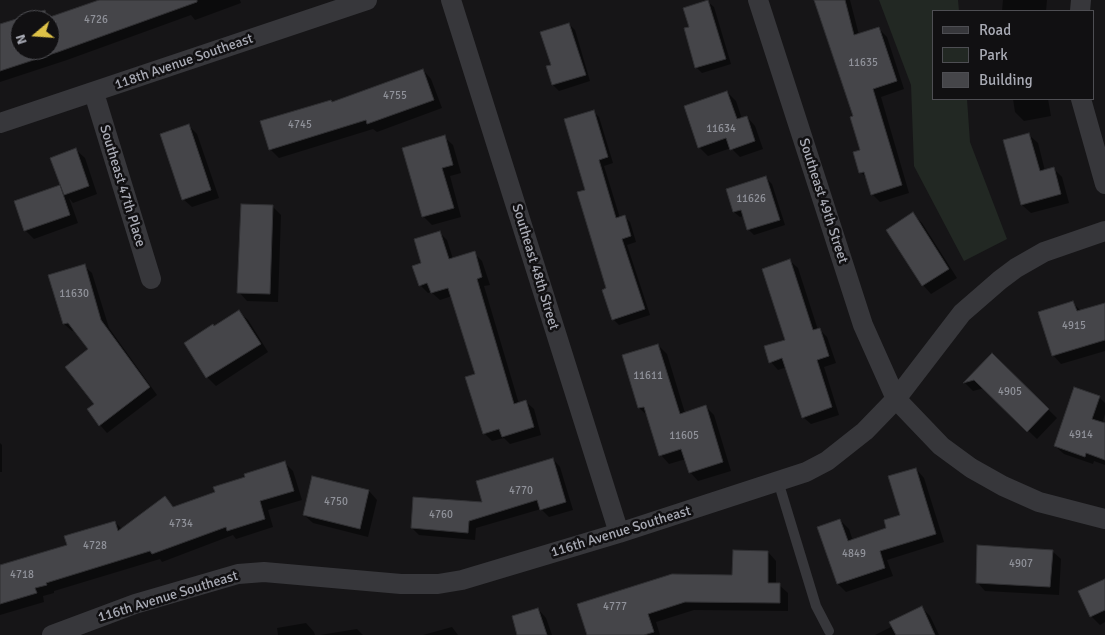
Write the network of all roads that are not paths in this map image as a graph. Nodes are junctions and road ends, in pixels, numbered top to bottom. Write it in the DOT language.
graph roads {
  1 [pos="367,0"];
  2 [pos="452,0"];
  3 [pos="758,0"];
  4 [pos="94,93"];
  5 [pos="1082,100"];
  6 [pos="0,123"];
  7 [pos="1105,184"];
  8 [pos="1105,231"];
  9 [pos="151,279"];
  10 [pos="896,399"];
  11 [pos="778,481"];
  12 [pos="1105,519"];
  13 [pos="619,533"];
  14 [pos="829,631"];
  15 [pos="52,635"];
  1 -- 4 [label="street, 118th Avenue Southeast"];
  2 -- 13 [label="street, Southeast 48th Street"];
  3 -- 10 [label="street, Southeast 49th Street"];
  4 -- 6 [label="street, 118th Avenue Southeast"];
  4 -- 9 [label="street, Southeast 47th Place"];
  5 -- 7 [label="street"];
  8 -- 10 [label="street, 116th Avenue Southeast"];
  10 -- 11 [label="street, 116th Avenue Southeast"];
  10 -- 12 [label="street, Southeast 49th Street"];
  11 -- 13 [label="street, 116th Avenue Southeast"];
  11 -- 14 [label="lane"];
  13 -- 15 [label="street, 116th Avenue Southeast"];
}
